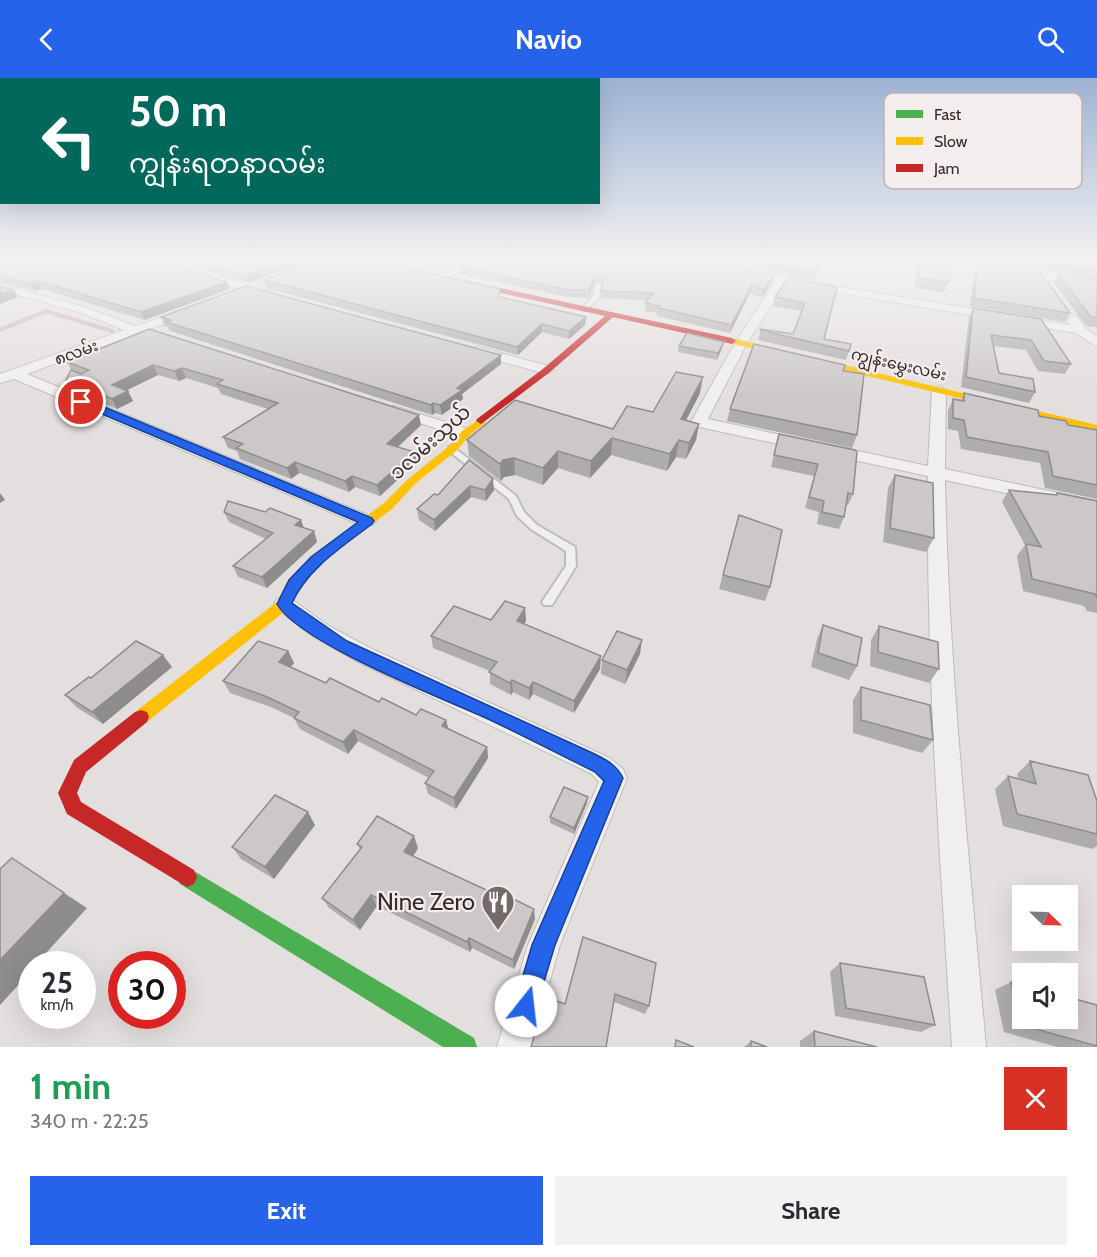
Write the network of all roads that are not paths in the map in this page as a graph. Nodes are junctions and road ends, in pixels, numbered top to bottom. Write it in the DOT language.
graph roads {
  1 [pos="73,307"];
  2 [pos="576,307"];
  3 [pos="761,307"];
  4 [pos="937,307"];
  5 [pos="195,308"];
  6 [pos="584,309"];
  7 [pos="1067,312"];
  8 [pos="610,315"];
  9 [pos="139,330"];
  10 [pos="1080,330"];
  11 [pos="165,336"];
  12 [pos="741,343"];
  13 [pos="1097,343"];
  14 [pos="467,348"];
  15 [pos="547,370"];
  16 [pos="8,377"];
  17 [pos="939,390"];
  18 [pos="377,404"];
  19 [pos="1097,428"];
  20 [pos="466,433"];
  21 [pos="452,449"];
  22 [pos="935,472"];
  23 [pos="1097,507"];
  24 [pos="367,521"];
  25 [pos="548,602"];
  26 [pos="284,604"];
  27 [pos="465,1047"];
  28 [pos="514,1047"];
  29 [pos="969,1047"];
  1 -- 9 [label="street"];
  2 -- 6 [label="street, ကျွန်းမွှေးလမ်း"];
  3 -- 12 [label="street"];
  4 -- 10 [label="street"];
  5 -- 9 [label="street, ၈လမ်း"];
  6 -- 8 [label="street, ကျွန်းမွှေးလမ်း"];
  7 -- 10 [label="street"];
  8 -- 12 [label="street, ကျွန်းမွှေးလမ်း"];
  8 -- 15 [label="street, ၁လမ်းသွယ်"];
  9 -- 11 [label="street"];
  9 -- 16 [label="street, ၈လမ်း"];
  10 -- 13 [label="street"];
  12 -- 17 [label="street, ကျွန်းမွှေးလမ်း"];
  12 -- 22 [label="street"];
  14 -- 15 [label="street"];
  15 -- 20 [label="street, ၁လမ်းသွယ်"];
  16 -- 24 [label="street"];
  17 -- 19 [label="street, ကျွန်းမွှေးလမ်း"];
  17 -- 22 [label="street"];
  18 -- 20 [label="street"];
  20 -- 21 [label="street, ၁လမ်းသွယ်"];
  21 -- 24 [label="street, ၁လမ်းသွယ်"];
  21 -- 25 [label="lane"];
  22 -- 23 [label="street"];
  22 -- 29 [label="street"];
  24 -- 26 [label="street, ၁လမ်းသွယ်"];
  26 -- 27 [label="street"];
  26 -- 28 [label="street"];
}
